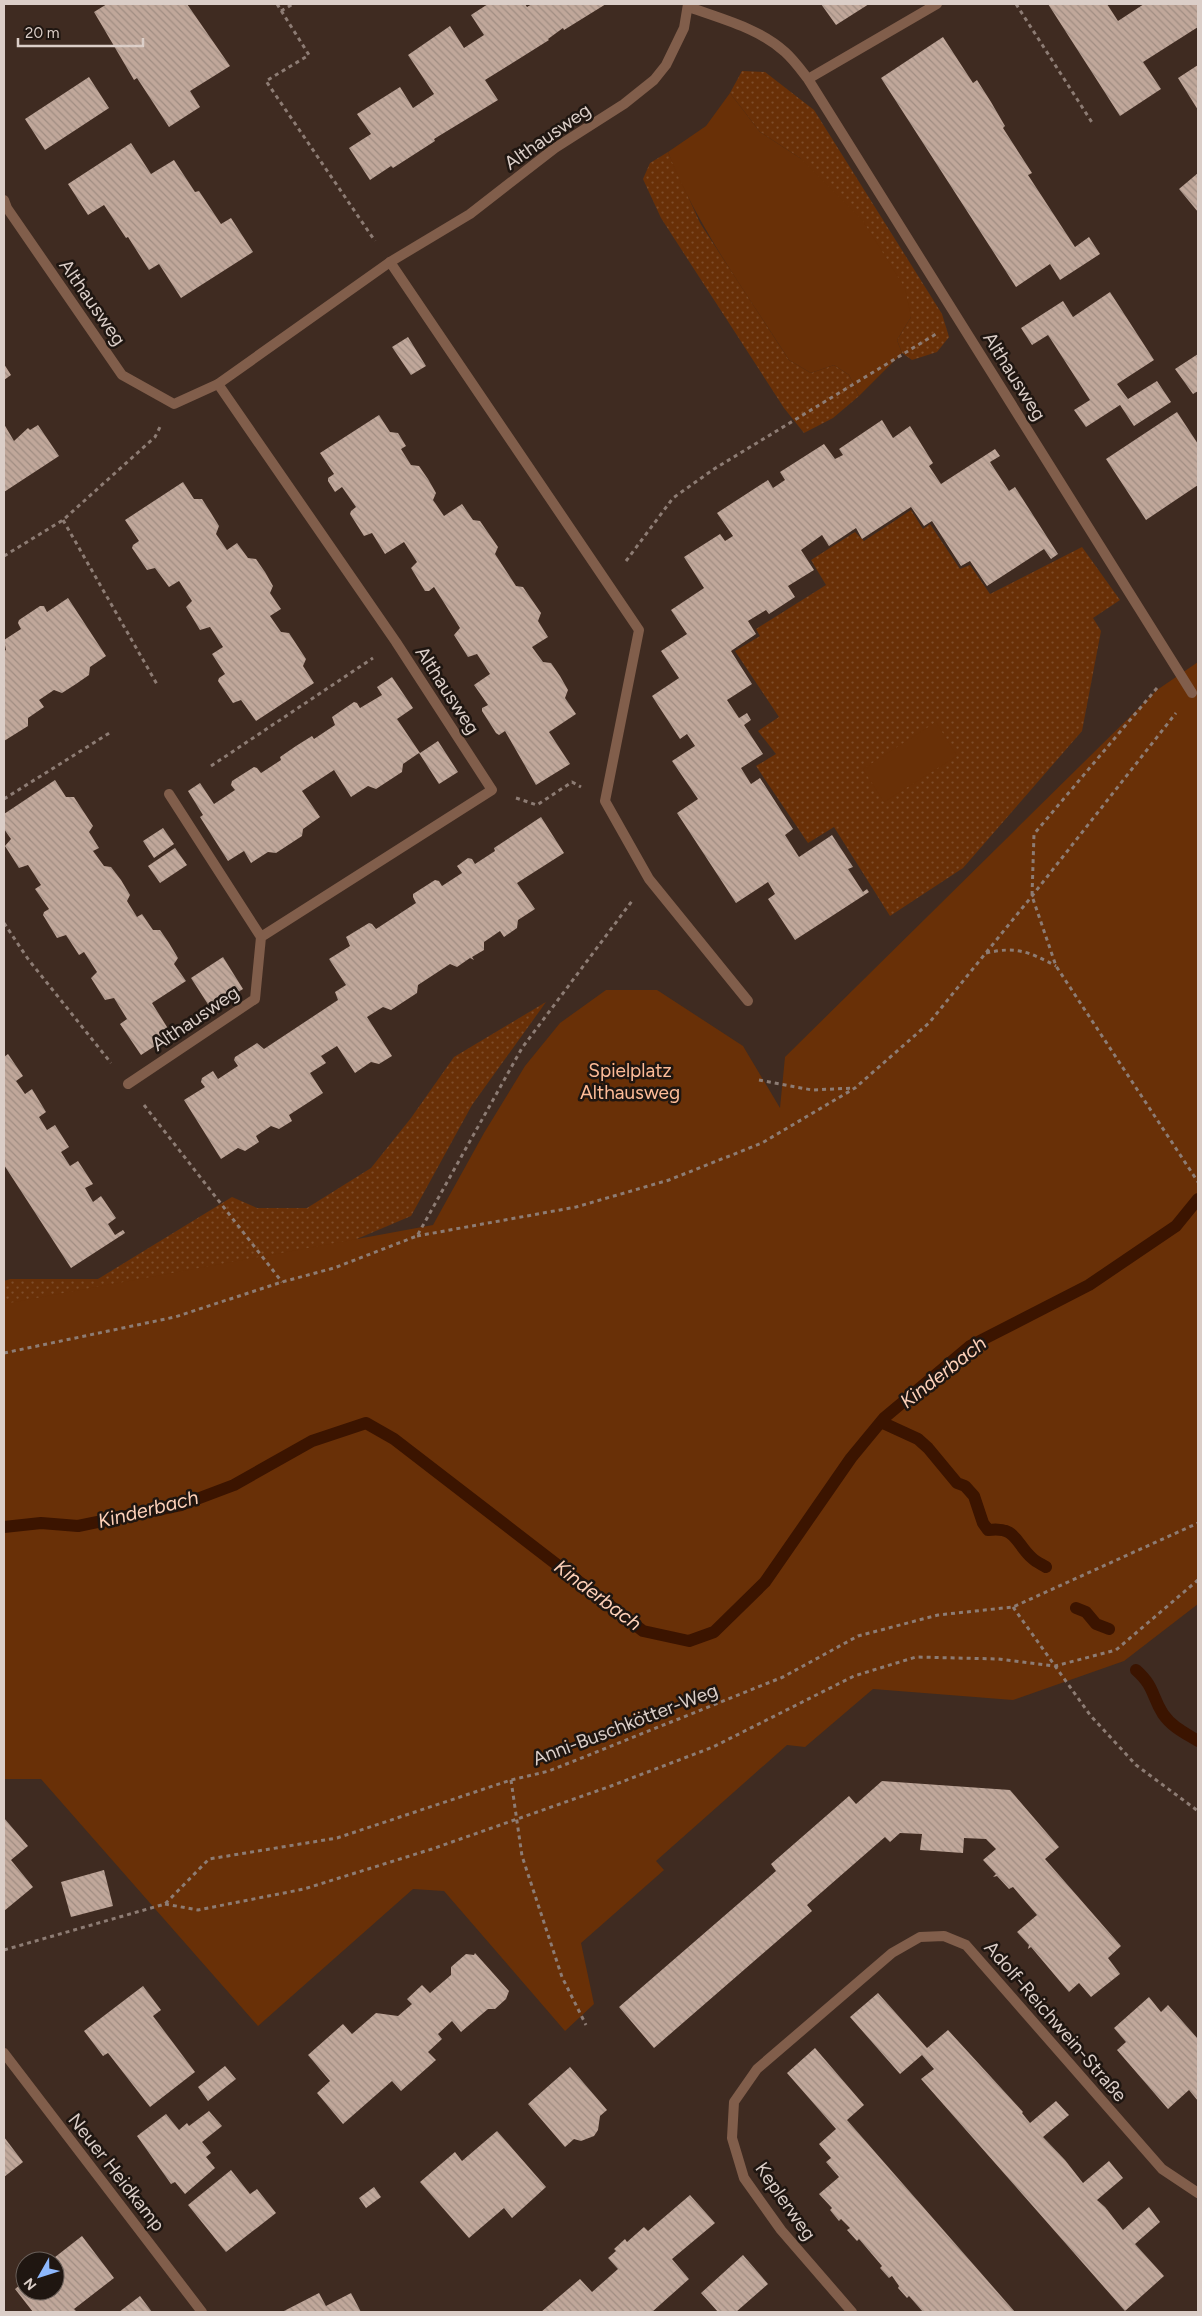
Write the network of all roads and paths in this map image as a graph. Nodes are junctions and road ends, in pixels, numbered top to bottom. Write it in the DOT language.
graph roads {
  1 [pos="277,4"];
  2 [pos="293,4"];
  3 [pos="937,4"];
  4 [pos="1016,4"];
  5 [pos="688,6"];
  6 [pos="282,11"];
  7 [pos="808,79"];
  8 [pos="1093,124"];
  9 [pos="4,200"];
  10 [pos="390,262"];
  11 [pos="958,320"];
  12 [pos="218,384"];
  13 [pos="174,404"];
  14 [pos="63,520"];
  15 [pos="4,556"];
  16 [pos="609,583"];
  17 [pos="396,642"];
  18 [pos="1176,666"];
  19 [pos="158,686"];
  20 [pos="1192,693"];
  21 [pos="111,732"];
  22 [pos="211,766"];
  23 [pos="492,790"];
  24 [pos="169,794"];
  25 [pos="4,799"];
  26 [pos="605,801"];
  27 [pos="648,878"];
  28 [pos="1032,896"];
  29 [pos="261,938"];
  30 [pos="986,953"];
  31 [pos="1056,966"];
  32 [pos="748,1001"];
  33 [pos="760,1080"];
  34 [pos="128,1084"];
  35 [pos="855,1088"];
  36 [pos="1198,1182"];
  37 [pos="417,1236"];
  38 [pos="4,1353"];
  39 [pos="1198,1524"];
  40 [pos="1198,1580"];
  41 [pos="1013,1607"];
  42 [pos="1055,1666"];
  43 [pos="511,1780"];
  44 [pos="1198,1811"];
  45 [pos="517,1820"];
  46 [pos="165,1904"];
  47 [pos="4,1950"];
  48 [pos="586,2025"];
  49 [pos="4,2053"];
  50 [pos="757,2069"];
  51 [pos="1198,2192"];
  52 [pos="202,2312"];
  53 [pos="852,2312"];
  1 -- 6 [label="path"];
  2 -- 6 [label="path"];
  3 -- 7 [label="street"];
  4 -- 8 [label="path"];
  5 -- 7 [label="street, Althausweg"];
  5 -- 10 [label="street, Althausweg"];
  6 -- 10 [label="path"];
  7 -- 11 [label="street, Althausweg"];
  9 -- 13 [label="street, Althausweg"];
  10 -- 12 [label="street, Althausweg"];
  10 -- 16 [label="street"];
  11 -- 16 [label="path"];
  11 -- 18 [label="street, Althausweg"];
  12 -- 13 [label="street, Althausweg"];
  12 -- 17 [label="street, Althausweg"];
  13 -- 14 [label="path"];
  14 -- 15 [label="path"];
  14 -- 19 [label="path"];
  16 -- 26 [label="street"];
  17 -- 22 [label="path"];
  17 -- 23 [label="street, Althausweg"];
  18 -- 20 [label="street, Althausweg"];
  18 -- 28 [label="path"];
  20 -- 28 [label="path"];
  21 -- 25 [label="path"];
  23 -- 26 [label="path"];
  23 -- 29 [label="street"];
  24 -- 29 [label="street"];
  26 -- 27 [label="street"];
  27 -- 32 [label="street"];
  27 -- 37 [label="path"];
  28 -- 30 [label="path"];
  28 -- 31 [label="path"];
  29 -- 34 [label="street, Althausweg"];
  30 -- 31 [label="path"];
  30 -- 35 [label="path"];
  31 -- 36 [label="path"];
  33 -- 35 [label="path"];
  35 -- 37 [label="path"];
  37 -- 38 [label="path"];
  39 -- 41 [label="path, Anni-Buschkötter-Weg"];
  40 -- 42 [label="path"];
  41 -- 42 [label="path"];
  41 -- 43 [label="path, Anni-Buschkötter-Weg"];
  42 -- 44 [label="path"];
  42 -- 45 [label="path"];
  43 -- 45 [label="path"];
  43 -- 46 [label="path, Anni-Buschkötter-Weg"];
  45 -- 46 [label="path"];
  45 -- 48 [label="path"];
  46 -- 47 [label="path, Anni-Buschkötter-Weg"];
  49 -- 52 [label="street, Neuer Heidkamp"];
  50 -- 51 [label="street, Adolf-Reichwein-Straße"];
  50 -- 53 [label="street, Keplerweg"];
}
